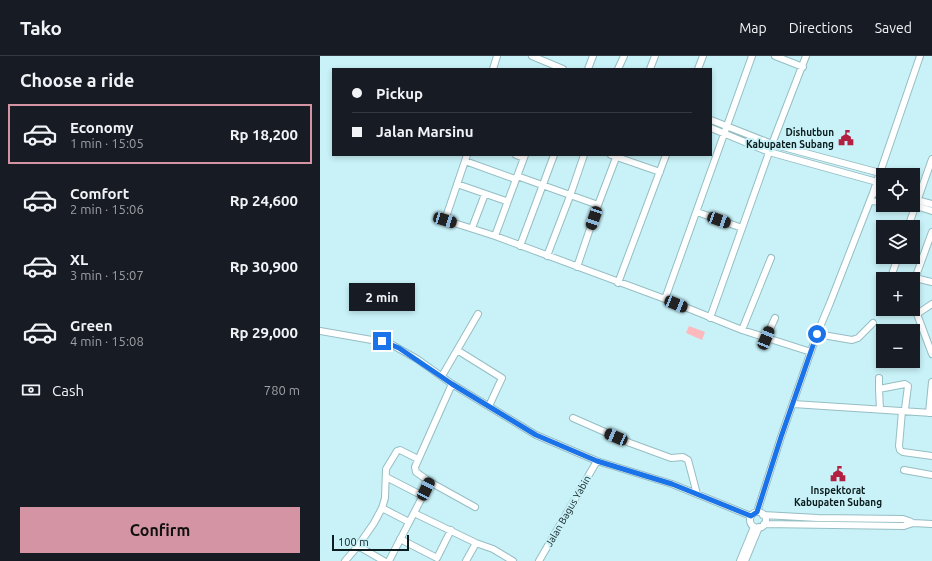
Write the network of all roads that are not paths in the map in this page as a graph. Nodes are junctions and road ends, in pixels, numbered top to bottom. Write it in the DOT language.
graph roads {
  1 [pos="497,56"];
  2 [pos="593,56"];
  3 [pos="624,56"];
  4 [pos="655,56"];
  5 [pos="703,56"];
  6 [pos="752,56"];
  7 [pos="775,56"];
  8 [pos="806,56"];
  9 [pos="920,56"];
  10 [pos="535,57"];
  11 [pos="802,67"];
  12 [pos="493,68"];
  13 [pos="559,68"];
  14 [pos="588,68"];
  15 [pos="618,68"];
  16 [pos="650,68"];
  17 [pos="698,68"];
  18 [pos="712,120"];
  19 [pos="727,126"];
  20 [pos="712,128"];
  21 [pos="724,133"];
  22 [pos="772,144"];
  23 [pos="769,152"];
  24 [pos="524,156"];
  25 [pos="554,156"];
  26 [pos="584,156"];
  27 [pos="615,156"];
  28 [pos="666,156"];
  29 [pos="466,158"];
  30 [pos="932,159"];
  31 [pos="882,168"];
  32 [pos="660,172"];
  33 [pos="876,172"];
  34 [pos="930,174"];
  35 [pos="516,177"];
  36 [pos="876,182"];
  37 [pos="457,184"];
  38 [pos="543,185"];
  39 [pos="873,193"];
  40 [pos="876,193"];
  41 [pos="920,193"];
  42 [pos="484,194"];
  43 [pos="570,196"];
  44 [pos="870,201"];
  45 [pos="876,201"];
  46 [pos="506,202"];
  47 [pos="920,203"];
  48 [pos="932,204"];
  49 [pos="598,205"];
  50 [pos="920,205"];
  51 [pos="932,211"];
  52 [pos="696,212"];
  53 [pos="472,228"];
  54 [pos="742,228"];
  55 [pos="932,232"];
  56 [pos="495,236"];
  57 [pos="520,246"];
  58 [pos="547,256"];
  59 [pos="771,258"];
  60 [pos="577,267"];
  61 [pos="917,272"];
  62 [pos="920,281"];
  63 [pos="932,282"];
  64 [pos="618,283"];
  65 [pos="665,300"];
  66 [pos="932,304"];
  67 [pos="478,314"];
  68 [pos="710,318"];
  69 [pos="775,318"];
  70 [pos="872,323"];
  71 [pos="742,330"];
  72 [pos="320,331"];
  73 [pos="817,334"];
  74 [pos="766,338"];
  75 [pos="457,350"];
  76 [pos="812,352"];
  77 [pos="932,354"];
  78 [pos="442,376"];
  79 [pos="879,378"];
  80 [pos="932,382"];
  81 [pos="452,384"];
  82 [pos="879,390"];
  83 [pos="793,404"];
  84 [pos="489,406"];
  85 [pos="880,409"];
  86 [pos="903,411"];
  87 [pos="931,413"];
  88 [pos="573,418"];
  89 [pos="932,456"];
  90 [pos="418,459"];
  91 [pos="597,461"];
  92 [pos="904,470"];
  93 [pos="932,475"];
  94 [pos="386,477"];
  95 [pos="430,482"];
  96 [pos="696,494"];
  97 [pos="423,496"];
  98 [pos="382,508"];
  99 [pos="475,508"];
  100 [pos="414,513"];
  101 [pos="754,514"];
  102 [pos="763,514"];
  103 [pos="409,522"];
  104 [pos="913,523"];
  105 [pos="932,524"];
  106 [pos="759,526"];
  107 [pos="451,530"];
  108 [pos="400,539"];
  109 [pos="476,543"];
  110 [pos="358,546"];
  111 [pos="436,559"];
  112 [pos="345,561"];
  113 [pos="384,561"];
  114 [pos="389,561"];
  115 [pos="466,561"];
  116 [pos="513,561"];
  117 [pos="539,561"];
  118 [pos="740,561"];
  119 [pos="745,561"];
  1 -- 12 [label="street"];
  2 -- 14 [label="street"];
  3 -- 15 [label="street"];
  4 -- 16 [label="street"];
  5 -- 17 [label="street"];
  6 -- 19 [label="street"];
  7 -- 11 [label="street"];
  8 -- 11 [label="street"];
  9 -- 31 [label="street"];
  10 -- 13 [label="street"];
  11 -- 22 [label="street"];
  18 -- 19 [label="street"];
  19 -- 21 [label="street"];
  19 -- 22 [label="street"];
  20 -- 21 [label="street"];
  21 -- 23 [label="street"];
  21 -- 52 [label="street"];
  22 -- 23 [label="street"];
  22 -- 33 [label="street"];
  23 -- 36 [label="street"];
  23 -- 54 [label="street"];
  24 -- 35 [label="street"];
  25 -- 38 [label="street"];
  26 -- 43 [label="street"];
  27 -- 32 [label="street"];
  27 -- 49 [label="street"];
  28 -- 32 [label="street"];
  29 -- 35 [label="street"];
  29 -- 37 [label="street"];
  30 -- 34 [label="street"];
  32 -- 64 [label="street"];
  34 -- 41 [label="street"];
  35 -- 38 [label="street"];
  35 -- 46 [label="street"];
  36 -- 39 [label="street"];
  37 -- 42 [label="street"];
  37 -- 53 [label="street"];
  38 -- 43 [label="street"];
  38 -- 57 [label="street"];
  39 -- 40 [label="street"];
  39 -- 44 [label="street"];
  42 -- 46 [label="street"];
  42 -- 53 [label="street"];
  43 -- 49 [label="street"];
  43 -- 58 [label="street"];
  44 -- 45 [label="street"];
  44 -- 73 [label="street"];
  46 -- 56 [label="street"];
  47 -- 48 [label="street"];
  49 -- 60 [label="street"];
  50 -- 51 [label="street"];
  52 -- 54 [label="street"];
  52 -- 65 [label="street"];
  53 -- 56 [label="street"];
  54 -- 68 [label="street"];
  55 -- 61 [label="street"];
  56 -- 57 [label="street"];
  57 -- 58 [label="street"];
  58 -- 60 [label="street"];
  59 -- 71 [label="street"];
  60 -- 64 [label="street"];
  62 -- 63 [label="street"];
  64 -- 65 [label="street"];
  65 -- 68 [label="street"];
  66 -- 77 [label="street"];
  67 -- 75 [label="street"];
  68 -- 71 [label="street"];
  69 -- 74 [label="street"];
  70 -- 73 [label="street"];
  71 -- 74 [label="street"];
  72 -- 78 [label="street"];
  73 -- 76 [label="street"];
  74 -- 76 [label="street"];
  75 -- 78 [label="street"];
  75 -- 84 [label="street"];
  76 -- 83 [label="street"];
  78 -- 81 [label="street"];
  79 -- 82 [label="street"];
  80 -- 87 [label="street"];
  81 -- 84 [label="street"];
  81 -- 90 [label="street"];
  82 -- 85 [label="street"];
  82 -- 86 [label="street"];
  83 -- 85 [label="street"];
  83 -- 101 [label="street"];
  84 -- 91 [label="street"];
  85 -- 86 [label="street"];
  86 -- 87 [label="street"];
  86 -- 89 [label="street"];
  88 -- 96 [label="street"];
  90 -- 94 [label="street"];
  90 -- 95 [label="street"];
  91 -- 96 [label="street"];
  91 -- 117 [label="street, Jalan Bagus Yabin"];
  92 -- 93 [label="street"];
  94 -- 97 [label="street"];
  94 -- 98 [label="street"];
  95 -- 97 [label="street"];
  95 -- 99 [label="street"];
  96 -- 101 [label="street"];
  97 -- 100 [label="street"];
  98 -- 103 [label="street"];
  98 -- 110 [label="street"];
  100 -- 103 [label="street"];
  100 -- 107 [label="street"];
  101 -- 102 [label="street"];
  101 -- 106 [label="street"];
  102 -- 104 [label="street"];
  102 -- 106 [label="street"];
  103 -- 108 [label="street"];
  104 -- 105 [label="street"];
  104 -- 106 [label="street"];
  106 -- 118 [label="street"];
  106 -- 119 [label="street"];
  107 -- 109 [label="street"];
  107 -- 111 [label="street"];
  108 -- 111 [label="street"];
  108 -- 114 [label="street"];
  109 -- 115 [label="street"];
  109 -- 116 [label="street"];
  110 -- 112 [label="street"];
  110 -- 113 [label="street"];
}
